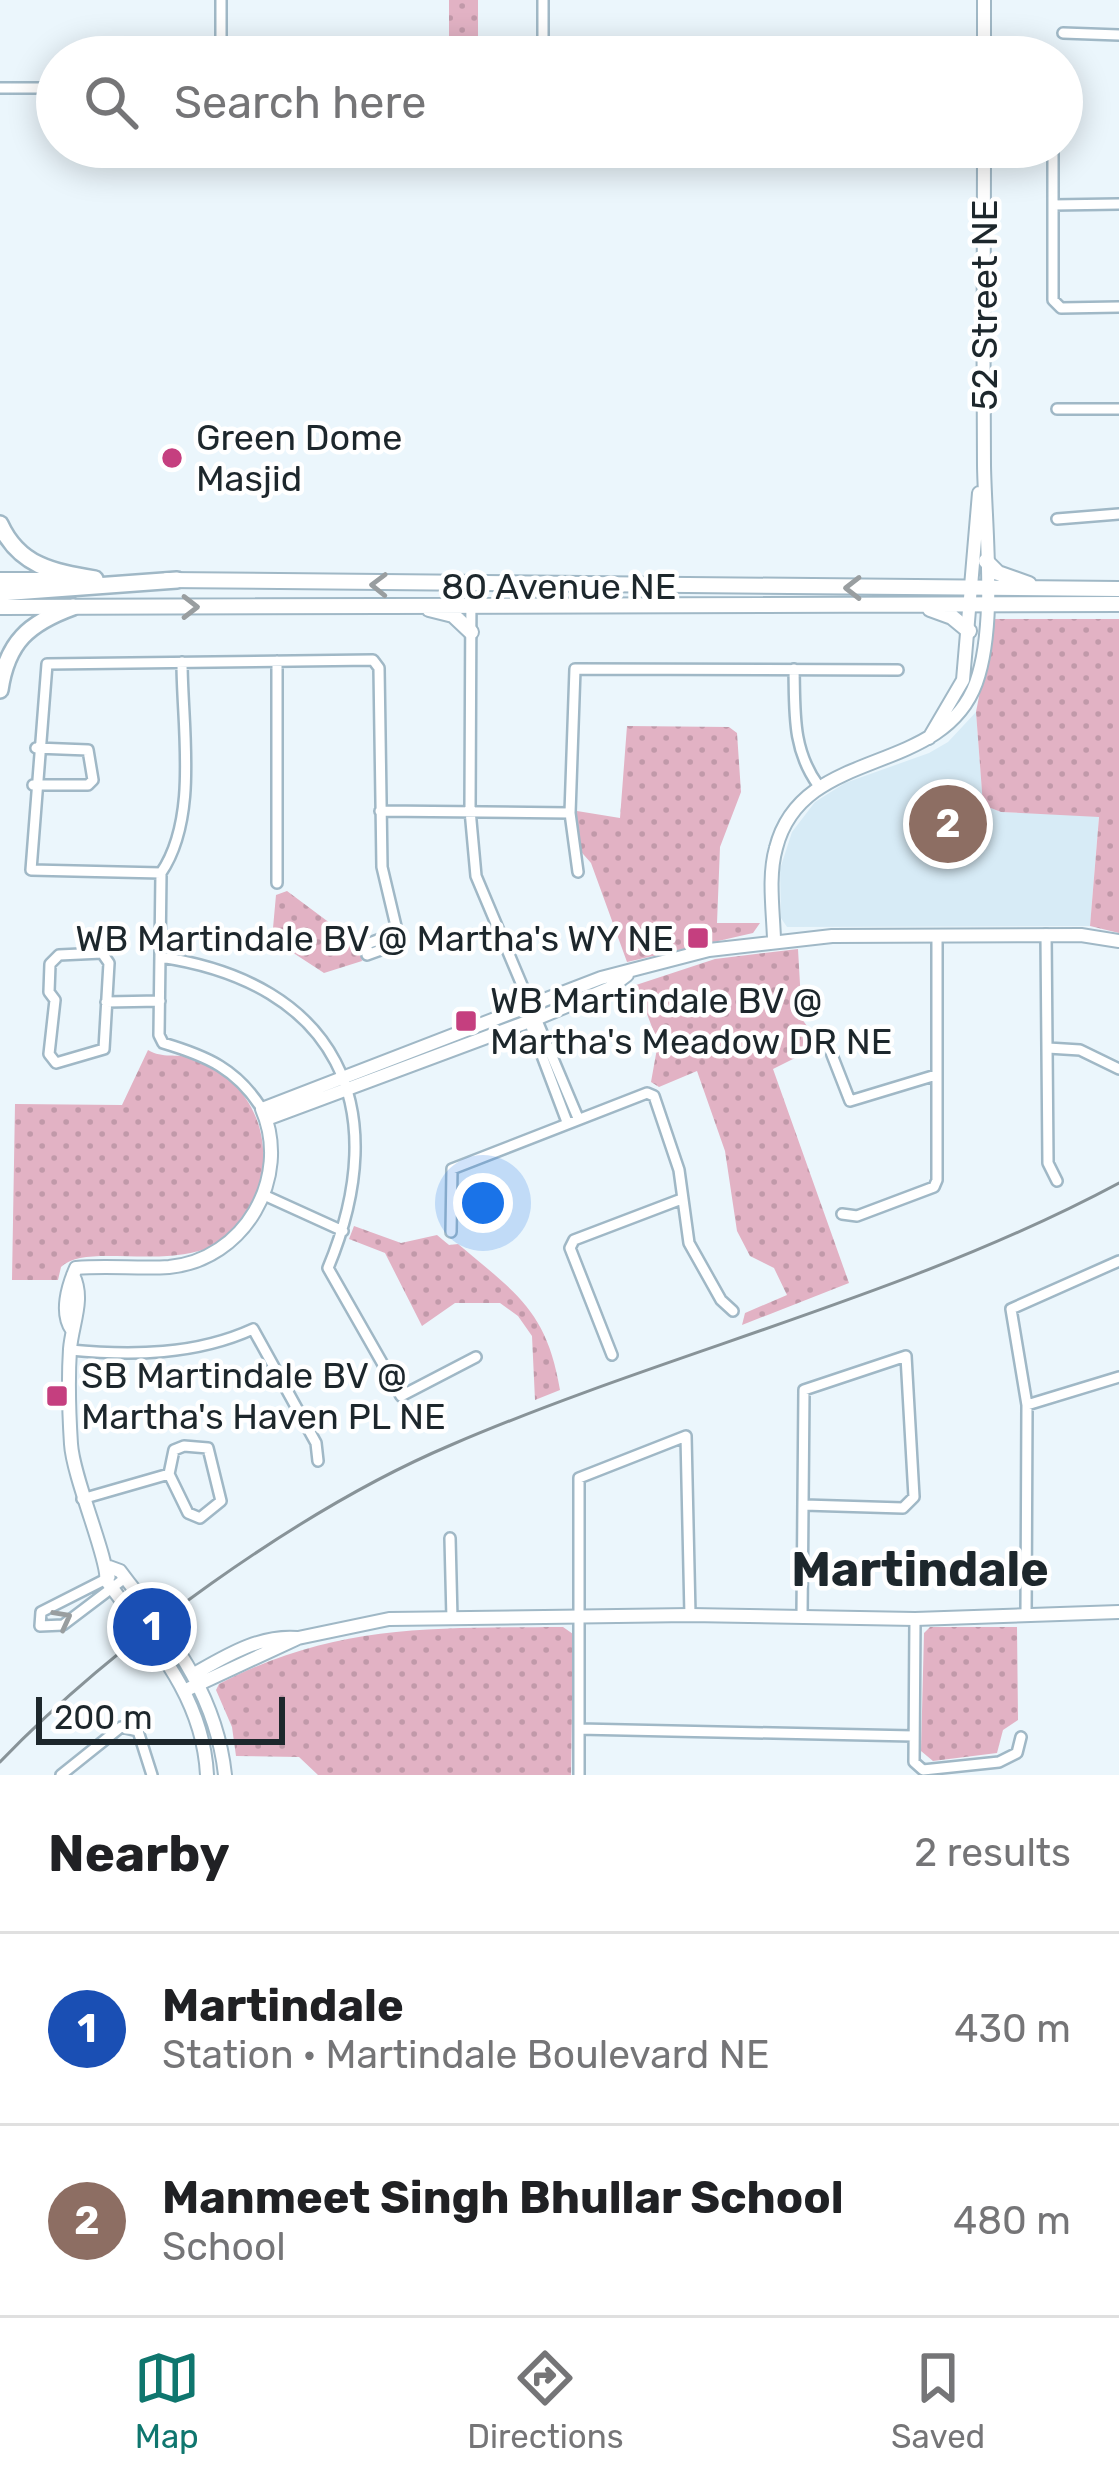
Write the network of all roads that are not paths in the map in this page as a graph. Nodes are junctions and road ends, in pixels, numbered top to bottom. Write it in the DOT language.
graph roads {
  1 [pos="220,0"];
  2 [pos="543,0"];
  3 [pos="984,0"];
  4 [pos="1063,33"];
  5 [pos="1119,35"];
  6 [pos="221,36"];
  7 [pos="543,36"];
  8 [pos="984,36"];
  9 [pos="0,88"];
  10 [pos="36,88"];
  11 [pos="984,168"];
  12 [pos="1053,168"];
  13 [pos="1119,204"];
  14 [pos="1053,205"];
  15 [pos="1119,307"];
  16 [pos="1119,409"];
  17 [pos="1057,410"];
  18 [pos="984,462"];
  19 [pos="1119,514"];
  20 [pos="1058,519"];
  21 [pos="0,524"];
  22 [pos="986,561"];
  23 [pos="0,580"];
  24 [pos="98,580"];
  25 [pos="177,580"];
  26 [pos="471,586"];
  27 [pos="1045,589"];
  28 [pos="1119,589"];
  29 [pos="0,592"];
  30 [pos="977,597"];
  31 [pos="471,603"];
  32 [pos="400,604"];
  33 [pos="908,604"];
  34 [pos="1119,604"];
  35 [pos="0,607"];
  36 [pos="73,607"];
  37 [pos="969,631"];
  38 [pos="471,632"];
  39 [pos="277,661"];
  40 [pos="182,662"];
  41 [pos="794,669"];
  42 [pos="898,670"];
  43 [pos="0,690"];
  44 [pos="928,739"];
  45 [pos="36,748"];
  46 [pos="33,785"];
  47 [pos="818,785"];
  48 [pos="470,810"];
  49 [pos="380,811"];
  50 [pos="570,813"];
  51 [pos="578,872"];
  52 [pos="160,873"];
  53 [pos="277,883"];
  54 [pos="396,933"];
  55 [pos="1046,934"];
  56 [pos="937,936"];
  57 [pos="774,938"];
  58 [pos="1119,941"];
  59 [pos="160,957"];
  60 [pos="628,974"];
  61 [pos="160,1001"];
  62 [pos="106,1002"];
  63 [pos="527,1005"];
  64 [pos="532,1020"];
  65 [pos="1048,1048"];
  66 [pos="832,1055"];
  67 [pos="1119,1069"];
  68 [pos="936,1076"];
  69 [pos="346,1083"];
  70 [pos="264,1114"];
  71 [pos="573,1120"];
  72 [pos="1057,1181"];
  73 [pos="266,1196"];
  74 [pos="679,1200"];
  75 [pos="842,1214"];
  76 [pos="344,1231"];
  77 [pos="451,1232"];
  78 [pos="1119,1261"];
  79 [pos="733,1311"];
  80 [pos="70,1350"];
  81 [pos="612,1355"];
  82 [pos="476,1357"];
  83 [pos="1119,1377"];
  84 [pos="1028,1406"];
  85 [pos="318,1461"];
  86 [pos="169,1474"];
  87 [pos="82,1499"];
  88 [pos="804,1505"];
  89 [pos="450,1538"];
  90 [pos="114,1577"];
  91 [pos="1119,1612"];
  92 [pos="690,1615"];
  93 [pos="802,1616"];
  94 [pos="1026,1616"];
  95 [pos="579,1618"];
  96 [pos="452,1619"];
  97 [pos="915,1619"];
  98 [pos="198,1678"];
  99 [pos="184,1686"];
  100 [pos="579,1729"];
  101 [pos="913,1736"];
  102 [pos="1022,1737"];
  103 [pos="61,1775"];
  104 [pos="152,1775"];
  105 [pos="207,1775"];
  106 [pos="225,1775"];
  107 [pos="579,1775"];
  1 -- 6 [label="street"];
  2 -- 7 [label="street"];
  3 -- 8 [label="street"];
  4 -- 5 [label="street"];
  9 -- 10 [label="street"];
  11 -- 18 [label="street, 52 Street NE"];
  12 -- 14 [label="street"];
  13 -- 14 [label="street"];
  14 -- 15 [label="street"];
  16 -- 17 [label="street"];
  18 -- 22 [label="street, 52 Street NE"];
  18 -- 30 [label="street, 52 Street NE"];
  19 -- 20 [label="street"];
  21 -- 24 [label="main road"];
  22 -- 27 [label="main road"];
  22 -- 30 [label="street, 52 Street NE"];
  23 -- 24 [label="main road, 80 Avenue NE"];
  24 -- 25 [label="main road, 80 Avenue NE"];
  26 -- 25 [label="main road, 80 Avenue NE, one-way"];
  25 -- 29 [label="main road"];
  30 -- 26 [label="main road, 80 Avenue NE, one-way"];
  26 -- 31 [label="street"];
  27 -- 28 [label="main road, 80 Avenue NE"];
  27 -- 30 [label="main road, 80 Avenue NE"];
  30 -- 33 [label="main road, 80 Avenue NE"];
  30 -- 34 [label="main road, 80 Avenue NE"];
  30 -- 37 [label="street"];
  30 -- 44 [label="street"];
  31 -- 32 [label="main road, 80 Avenue NE"];
  31 -- 33 [label="main road, 80 Avenue NE"];
  31 -- 38 [label="street"];
  36 -- 32 [label="main road, 80 Avenue NE, one-way"];
  32 -- 38 [label="main road"];
  33 -- 37 [label="main road"];
  35 -- 36 [label="main road, 80 Avenue NE"];
  36 -- 43 [label="main road"];
  37 -- 44 [label="street"];
  38 -- 48 [label="street"];
  39 -- 40 [label="street"];
  39 -- 49 [label="street"];
  39 -- 53 [label="street"];
  40 -- 45 [label="street"];
  40 -- 52 [label="street"];
  41 -- 42 [label="street"];
  41 -- 47 [label="street"];
  41 -- 50 [label="street"];
  44 -- 47 [label="street"];
  45 -- 46 [label="street"];
  45 -- 46 [label="street"];
  46 -- 52 [label="street"];
  47 -- 57 [label="street"];
  48 -- 49 [label="street"];
  48 -- 50 [label="street"];
  48 -- 63 [label="street"];
  49 -- 54 [label="street"];
  50 -- 51 [label="street"];
  52 -- 59 [label="street"];
  55 -- 56 [label="street"];
  55 -- 58 [label="street"];
  55 -- 65 [label="street"];
  56 -- 57 [label="street"];
  56 -- 68 [label="street"];
  57 -- 60 [label="street"];
  59 -- 61 [label="street"];
  59 -- 69 [label="street"];
  60 -- 63 [label="street"];
  60 -- 64 [label="street"];
  61 -- 62 [label="street"];
  61 -- 70 [label="street"];
  62 -- 62 [label="street"];
  63 -- 64 [label="street"];
  63 -- 69 [label="street"];
  64 -- 69 [label="street"];
  64 -- 71 [label="street"];
  65 -- 67 [label="street"];
  65 -- 72 [label="street"];
  66 -- 68 [label="street"];
  68 -- 75 [label="street"];
  69 -- 70 [label="street"];
  69 -- 76 [label="street"];
  70 -- 73 [label="street"];
  71 -- 74 [label="street"];
  71 -- 77 [label="street"];
  73 -- 76 [label="street"];
  73 -- 80 [label="street"];
  74 -- 79 [label="street"];
  74 -- 81 [label="street"];
  76 -- 82 [label="street"];
  78 -- 84 [label="street"];
  80 -- 85 [label="street"];
  80 -- 87 [label="street"];
  83 -- 84 [label="street"];
  84 -- 94 [label="street"];
  86 -- 86 [label="street"];
  86 -- 87 [label="street"];
  87 -- 90 [label="street"];
  88 -- 88 [label="street"];
  88 -- 93 [label="street"];
  89 -- 96 [label="street"];
  90 -- 90 [label="street, one-way"];
  90 -- 98 [label="street"];
  90 -- 99 [label="street"];
  91 -- 94 [label="street"];
  92 -- 93 [label="street"];
  92 -- 95 [label="street"];
  92 -- 95 [label="street"];
  93 -- 97 [label="street"];
  94 -- 97 [label="street"];
  95 -- 96 [label="street"];
  95 -- 100 [label="street"];
  96 -- 98 [label="street"];
  97 -- 101 [label="street"];
  98 -- 99 [label="street"];
  98 -- 106 [label="street"];
  99 -- 105 [label="street"];
  100 -- 101 [label="street"];
  100 -- 107 [label="street"];
  101 -- 102 [label="street"];
  103 -- 104 [label="street"];
}
